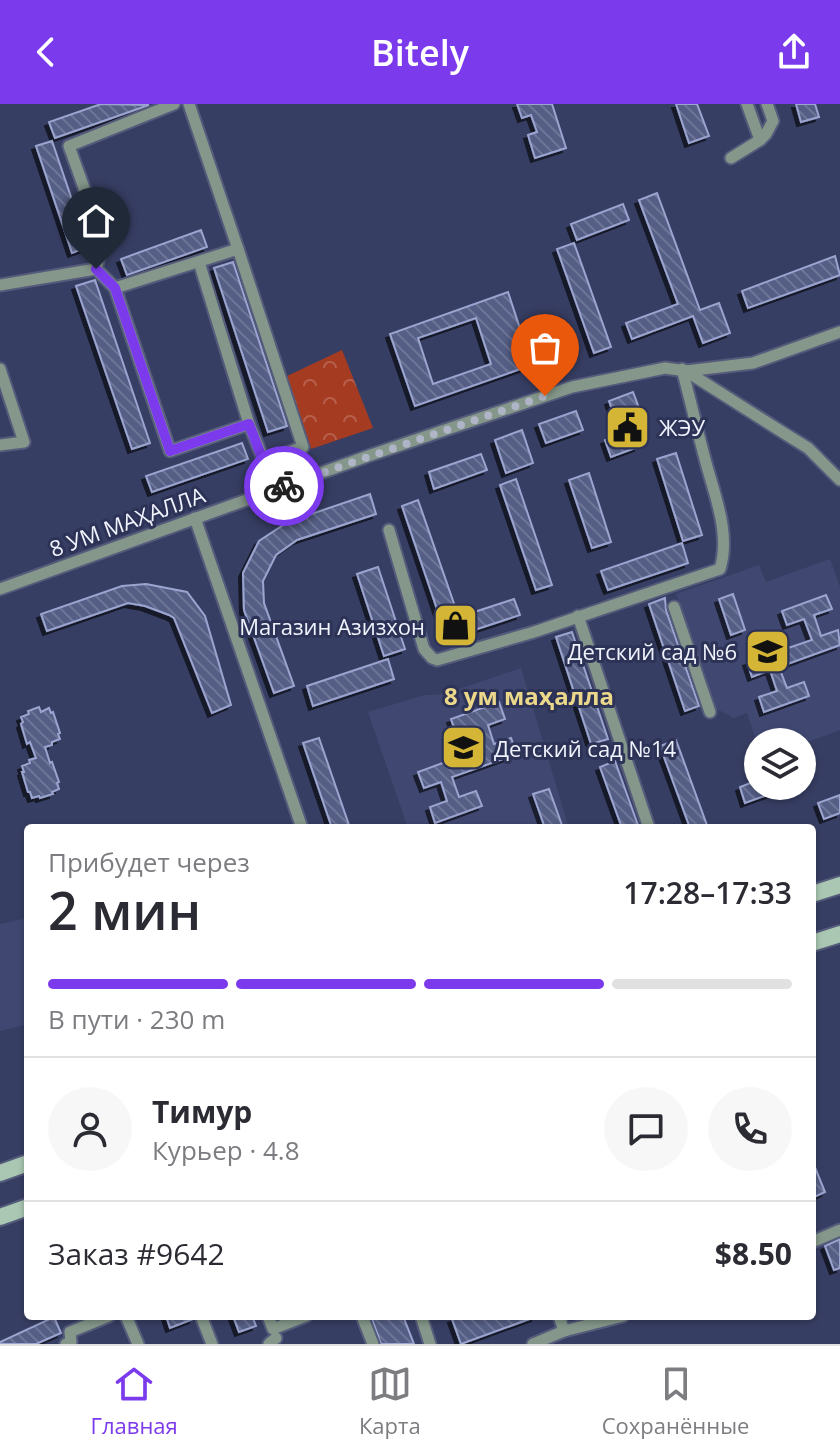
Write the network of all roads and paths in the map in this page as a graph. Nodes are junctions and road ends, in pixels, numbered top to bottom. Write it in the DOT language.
graph roads {
  1 [pos="174,104"];
  2 [pos="189,104"];
  3 [pos="747,104"];
  4 [pos="767,104"];
  5 [pos="760,140"];
  6 [pos="731,158"];
  7 [pos="238,249"];
  8 [pos="199,262"];
  9 [pos="96,269"];
  10 [pos="0,285"];
  11 [pos="115,288"];
  12 [pos="840,332"];
  13 [pos="0,369"];
  14 [pos="684,370"];
  15 [pos="249,424"];
  16 [pos="0,445"];
  17 [pos="264,461"];
  18 [pos="839,479"];
  19 [pos="274,489"];
  20 [pos="195,518"];
  21 [pos="389,530"];
  22 [pos="0,589"];
  23 [pos="674,607"];
  24 [pos="578,616"];
  25 [pos="710,712"];
  26 [pos="301,824"];
  27 [pos="648,824"];
  28 [pos="840,885"];
  29 [pos="816,893"];
  30 [pos="840,934"];
  31 [pos="816,942"];
  32 [pos="24,1164"];
  33 [pos="0,1173"];
  34 [pos="24,1208"];
  35 [pos="0,1217"];
  36 [pos="840,1230"];
  37 [pos="816,1240"];
  38 [pos="99,1320"];
  39 [pos="128,1320"];
  40 [pos="203,1320"];
  41 [pos="270,1320"];
  42 [pos="296,1320"];
  43 [pos="364,1320"];
  44 [pos="422,1320"];
  45 [pos="560,1320"];
  46 [pos="607,1320"];
  47 [pos="564,1331"];
  48 [pos="66,1344"];
  49 [pos="138,1344"];
  50 [pos="212,1344"];
  51 [pos="373,1344"];
  52 [pos="430,1344"];
  53 [pos="533,1344"];
  1 -- 9 [label="street"];
  2 -- 7 [label="street"];
  3 -- 5 [label="street"];
  4 -- 5 [label="street"];
  5 -- 6 [label="street"];
  7 -- 8 [label="street"];
  7 -- 17 [label="street"];
  8 -- 11 [label="street"];
  8 -- 15 [label="street"];
  9 -- 10 [label="street"];
  9 -- 11 [label="street"];
  11 -- 15 [label="street"];
  12 -- 14 [label="street, 8 УМ МАҲАЛЛА"];
  13 -- 16 [label="street"];
  14 -- 18 [label="street"];
  14 -- 19 [label="street, 8 УМ МАҲАЛЛА"];
  14 -- 24 [label="street"];
  15 -- 17 [label="street"];
  17 -- 19 [label="street"];
  19 -- 20 [label="street, 8 УМ МАҲАЛЛА"];
  20 -- 22 [label="street, 8 УМ МАҲАЛЛА"];
  20 -- 26 [label="street"];
  21 -- 24 [label="street"];
  23 -- 25 [label="street"];
  24 -- 27 [label="street"];
  28 -- 29 [label="street"];
  30 -- 31 [label="street"];
  32 -- 33 [label="street"];
  34 -- 35 [label="street"];
  36 -- 37 [label="street"];
  38 -- 48 [label="street"];
  39 -- 49 [label="street"];
  40 -- 50 [label="street"];
  41 -- 42 [label="street"];
  43 -- 51 [label="street"];
  44 -- 52 [label="street"];
  45 -- 47 [label="street"];
  46 -- 47 [label="street"];
  47 -- 53 [label="street"];
}
